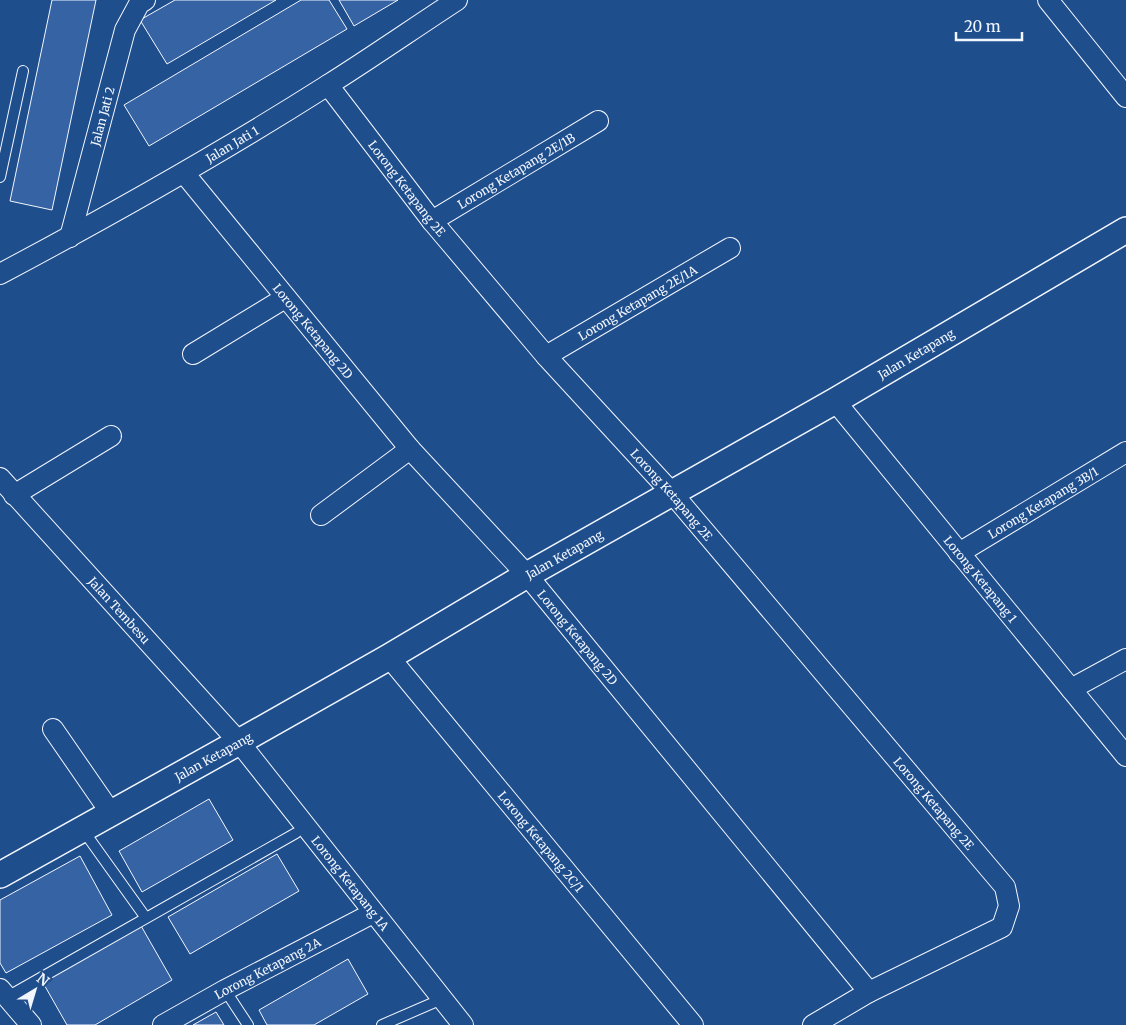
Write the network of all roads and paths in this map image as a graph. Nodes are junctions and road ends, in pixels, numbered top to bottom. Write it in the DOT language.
graph roads {
  1 [pos="145,0"];
  2 [pos="457,0"];
  3 [pos="1048,0"];
  4 [pos="23,71"];
  5 [pos="328,85"];
  6 [pos="1126,97"];
  7 [pos="598,121"];
  8 [pos="184,173"];
  9 [pos="0,176"];
  10 [pos="432,221"];
  11 [pos="1126,230"];
  12 [pos="70,237"];
  13 [pos="730,248"];
  14 [pos="0,274"];
  15 [pos="285,298"];
  16 [pos="193,354"];
  17 [pos="546,356"];
  18 [pos="835,401"];
  19 [pos="111,436"];
  20 [pos="410,449"];
  21 [pos="1126,452"];
  22 [pos="0,478"];
  23 [pos="672,493"];
  24 [pos="14,495"];
  25 [pos="321,515"];
  26 [pos="959,554"];
  27 [pos="527,575"];
  28 [pos="389,657"];
  29 [pos="1126,659"];
  30 [pos="1071,689"];
  31 [pos="53,729"];
  32 [pos="238,742"];
  33 [pos="1126,756"];
  34 [pos="112,813"];
  35 [pos="84,830"];
  36 [pos="296,833"];
  37 [pos="0,875"];
  38 [pos="373,914"];
  39 [pos="146,918"];
  40 [pos="225,990"];
  41 [pos="869,992"];
  42 [pos="4,993"];
  43 [pos="442,999"];
  44 [pos="31,1025"];
  45 [pos="163,1025"];
  46 [pos="248,1025"];
  47 [pos="382,1025"];
  48 [pos="463,1025"];
  49 [pos="693,1025"];
  50 [pos="813,1025"];
  1 -- 12 [label="street, Jalan Jati 2"];
  2 -- 5 [label="street, Jalan Jati 1"];
  3 -- 6 [label="street"];
  4 -- 9 [label="lane"];
  5 -- 8 [label="street, Jalan Jati 1"];
  5 -- 10 [label="street, Lorong Ketapang 2E"];
  7 -- 10 [label="street, Lorong Ketapang 2E/1B"];
  8 -- 12 [label="street, Jalan Jati 1"];
  8 -- 15 [label="street, Lorong Ketapang 2D"];
  10 -- 17 [label="street, Lorong Ketapang 2E"];
  11 -- 18 [label="street, Jalan Ketapang"];
  12 -- 14 [label="street, Jalan Jati 1"];
  13 -- 17 [label="street, Lorong Ketapang 2E/1A"];
  15 -- 16 [label="street"];
  15 -- 20 [label="street, Lorong Ketapang 2D"];
  17 -- 23 [label="street, Lorong Ketapang 2E"];
  18 -- 23 [label="street, Jalan Ketapang"];
  18 -- 26 [label="street, Lorong Ketapang 1"];
  19 -- 24 [label="street"];
  20 -- 25 [label="street"];
  20 -- 27 [label="street, Lorong Ketapang 2D"];
  21 -- 26 [label="street, Lorong Ketapang 3B/1"];
  22 -- 24 [label="street, Jalan Tembesu"];
  23 -- 27 [label="street, Jalan Ketapang"];
  23 -- 41 [label="street, Lorong Ketapang 2E"];
  24 -- 32 [label="street, Jalan Tembesu"];
  26 -- 30 [label="street, Lorong Ketapang 1"];
  27 -- 28 [label="street, Jalan Ketapang"];
  27 -- 41 [label="street, Lorong Ketapang 2D"];
  28 -- 32 [label="street, Jalan Ketapang"];
  28 -- 49 [label="street, Lorong Ketapang 2C/1"];
  29 -- 30 [label="street"];
  30 -- 33 [label="street, Lorong Ketapang 1"];
  31 -- 34 [label="street"];
  32 -- 34 [label="street, Jalan Ketapang"];
  32 -- 38 [label="street, Lorong Ketapang 1A"];
  34 -- 35 [label="street, Jalan Ketapang"];
  35 -- 37 [label="street, Jalan Ketapang"];
  35 -- 39 [label="lane"];
  36 -- 39 [label="lane"];
  38 -- 40 [label="street, Lorong Ketapang 2A"];
  38 -- 43 [label="street, Lorong Ketapang 1A"];
  39 -- 42 [label="lane"];
  40 -- 45 [label="street, Lorong Ketapang 2A"];
  40 -- 46 [label="lane"];
  41 -- 50 [label="street"];
  42 -- 44 [label="street"];
  43 -- 47 [label="lane"];
  43 -- 48 [label="street, Lorong Ketapang 1A"];
}
